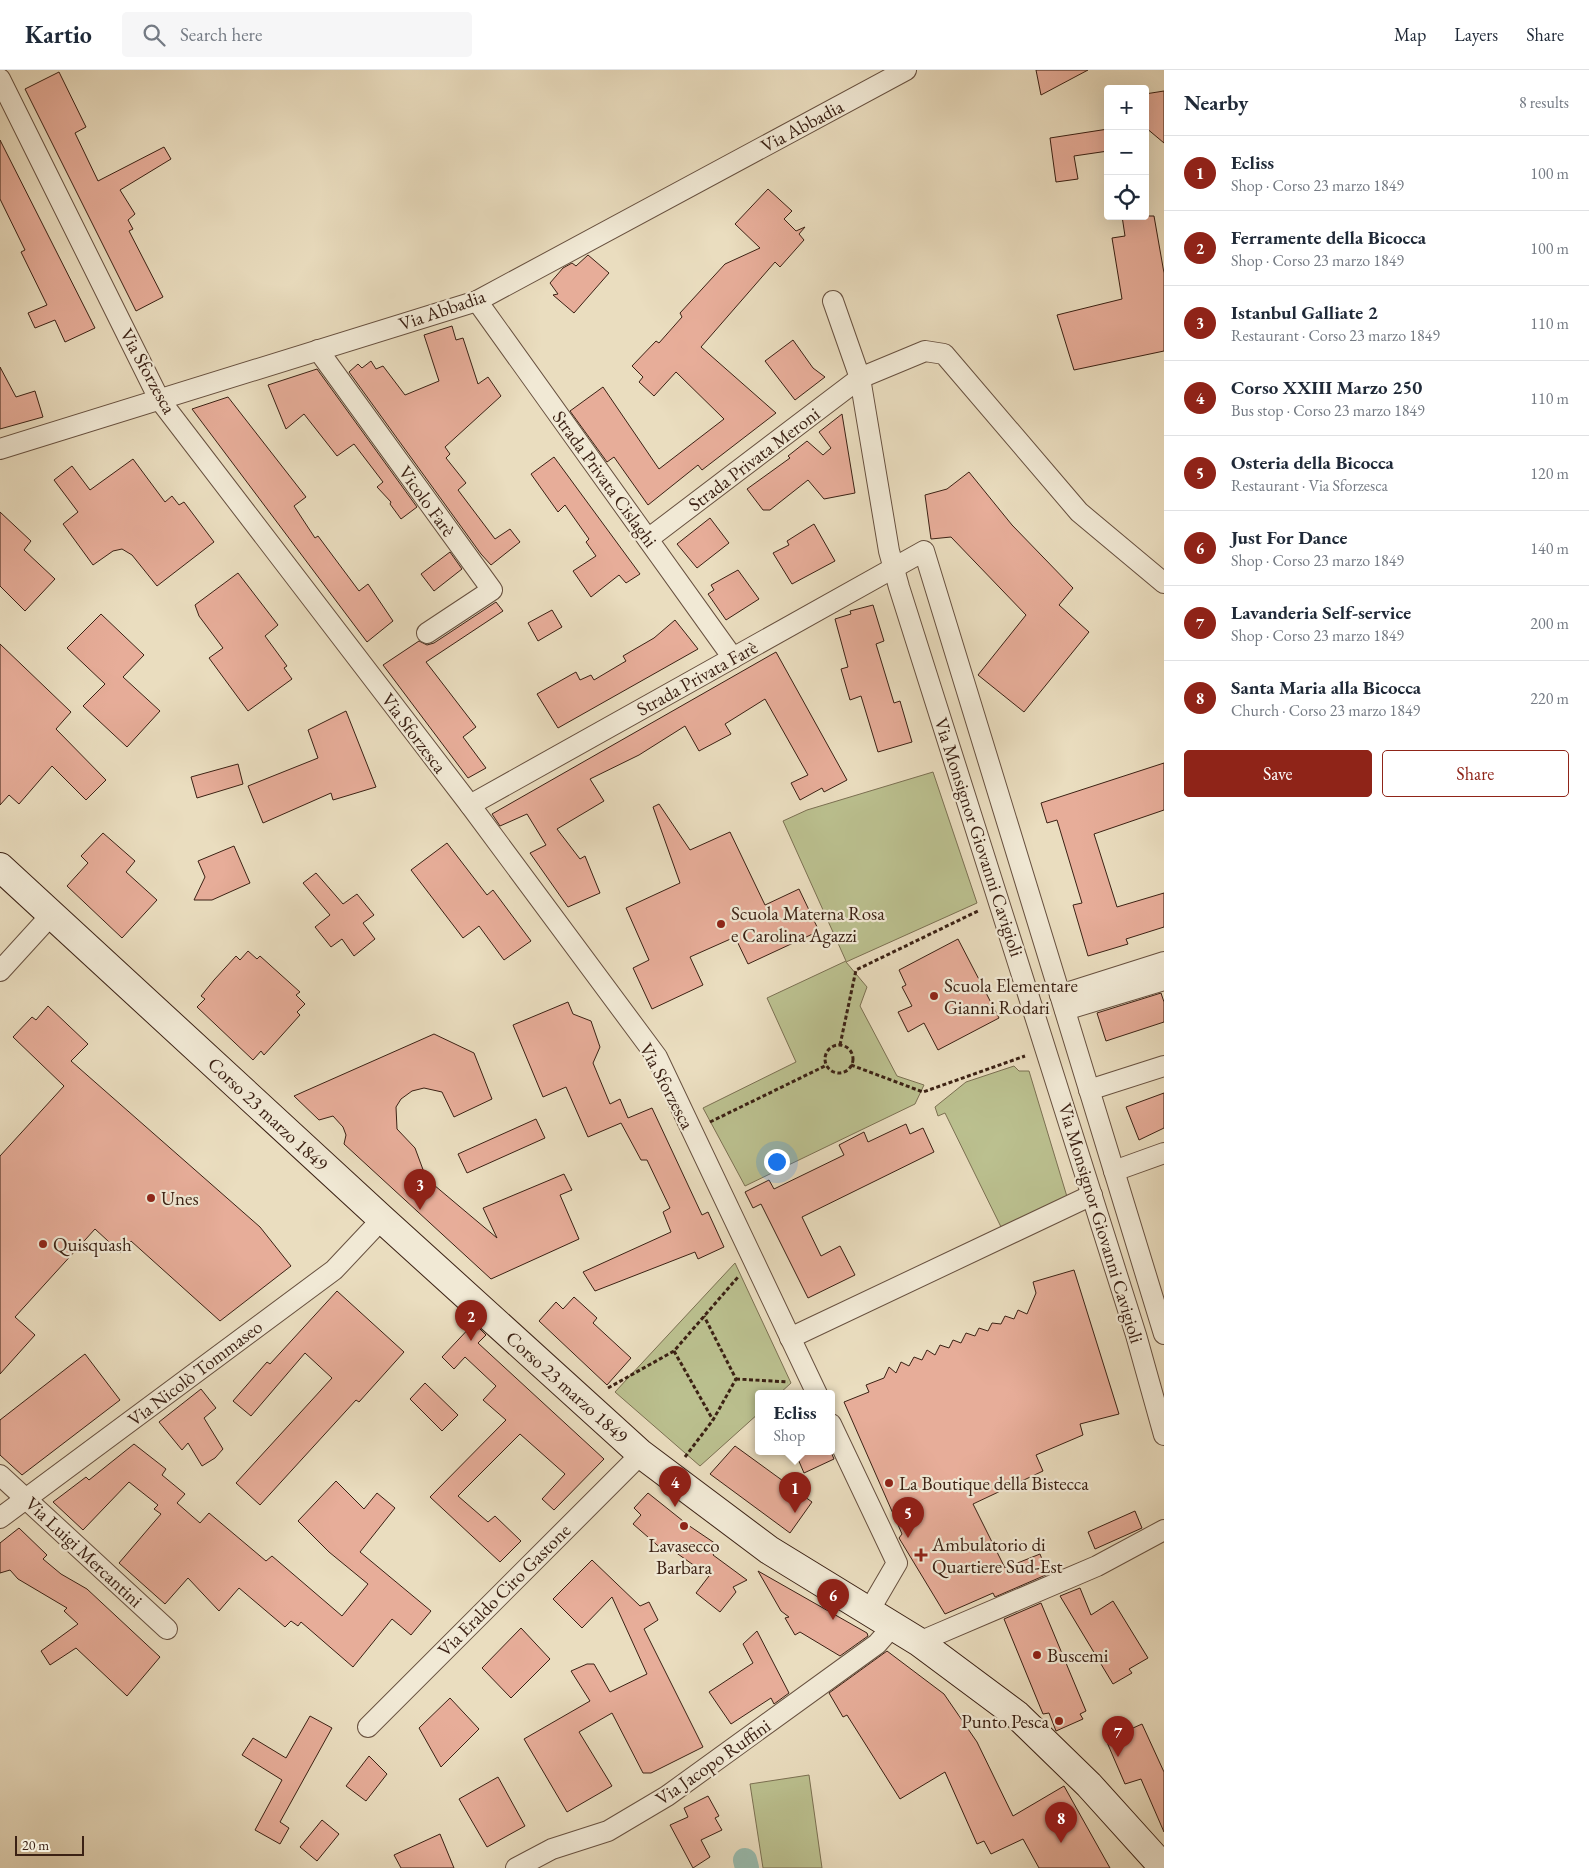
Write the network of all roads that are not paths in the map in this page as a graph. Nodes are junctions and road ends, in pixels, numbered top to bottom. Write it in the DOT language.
graph roads {
  1 [pos="906,70"];
  2 [pos="1,85"];
  3 [pos="477,301"];
  4 [pos="833,301"];
  5 [pos="318,350"];
  6 [pos="860,378"];
  7 [pos="159,398"];
  8 [pos="0,449"];
  9 [pos="648,539"];
  10 [pos="924,551"];
  11 [pos="893,569"];
  12 [pos="1164,583"];
  13 [pos="427,633"];
  14 [pos="734,658"];
  15 [pos="470,805"];
  16 [pos="0,866"];
  17 [pos="52,914"];
  18 [pos="1164,962"];
  19 [pos="0,971"];
  20 [pos="1164,980"];
  21 [pos="1063,1003"];
  22 [pos="1164,1066"];
  23 [pos="1089,1090"];
  24 [pos="1164,1153"];
  25 [pos="1114,1171"];
  26 [pos="1092,1194"];
  27 [pos="382,1219"];
  28 [pos="1159,1301"];
  29 [pos="1129,1312"];
  30 [pos="1164,1334"];
  31 [pos="790,1338"];
  32 [pos="815,1390"];
  33 [pos="835,1432"];
  34 [pos="1164,1435"];
  35 [pos="641,1454"];
  36 [pos="0,1475"];
  37 [pos="26,1499"];
  38 [pos="0,1518"];
  39 [pos="1164,1530"];
  40 [pos="869,1611"];
  41 [pos="892,1627"];
  42 [pos="167,1629"];
  43 [pos="919,1642"];
  44 [pos="368,1727"];
  45 [pos="516,1868"];
  46 [pos="1164,1868"];
  1 -- 3 [label="street, Via Abbadia"];
  2 -- 7 [label="street, Via Sforzesca"];
  3 -- 5 [label="street, Via Abbadia"];
  3 -- 9 [label="street, Strada Privata Cislaghi"];
  4 -- 6 [label="street, Via Monsignor Giovanni Cavigioli"];
  5 -- 7 [label="street, Via Abbadia"];
  5 -- 13 [label="street, Vicolo Farè"];
  6 -- 9 [label="street, Strada Privata Meroni"];
  6 -- 11 [label="street, Via Monsignor Giovanni Cavigioli"];
  6 -- 12 [label="street"];
  7 -- 8 [label="street, Via Abbadia"];
  7 -- 15 [label="street, Via Sforzesca"];
  9 -- 14 [label="street, Strada Privata Cislaghi"];
  10 -- 11 [label="street, Strada Privata Farè"];
  10 -- 21 [label="street, Via Monsignor Giovanni Cavigioli"];
  11 -- 14 [label="street, Strada Privata Farè"];
  11 -- 26 [label="street, Via Monsignor Giovanni Cavigioli"];
  14 -- 15 [label="street, Strada Privata Farè"];
  15 -- 31 [label="street, Via Sforzesca"];
  16 -- 17 [label="main road, Corso 23 marzo 1849"];
  17 -- 19 [label="street"];
  17 -- 27 [label="main road, Corso 23 marzo 1849"];
  18 -- 21 [label="street"];
  20 -- 21 [label="street"];
  21 -- 23 [label="street, Via Monsignor Giovanni Cavigioli"];
  22 -- 23 [label="street"];
  23 -- 25 [label="street, Via Monsignor Giovanni Cavigioli"];
  24 -- 25 [label="street"];
  25 -- 28 [label="street, Via Monsignor Giovanni Cavigioli"];
  26 -- 29 [label="street, Via Monsignor Giovanni Cavigioli"];
  26 -- 31 [label="street"];
  27 -- 35 [label="main road, Corso 23 marzo 1849"];
  27 -- 37 [label="street, Via Nicolò Tommaseo"];
  28 -- 29 [label="street"];
  28 -- 30 [label="street, Via Monsignor Giovanni Cavigioli"];
  29 -- 34 [label="street, Via Monsignor Giovanni Cavigioli"];
  31 -- 32 [label="street, Via Sforzesca"];
  33 -- 40 [label="street"];
  35 -- 40 [label="main road, Corso 23 marzo 1849"];
  35 -- 44 [label="street, Via Eraldo Ciro Gastone"];
  36 -- 37 [label="street, Via Luigi Mercantini"];
  37 -- 38 [label="street, Via Nicolò Tommaseo"];
  37 -- 42 [label="street, Via Luigi Mercantini"];
  39 -- 43 [label="street"];
  40 -- 41 [label="main road, Corso 23 marzo 1849"];
  41 -- 43 [label="main road, Corso 23 marzo 1849"];
  41 -- 45 [label="street, Via Jacopo Ruffini"];
  43 -- 46 [label="main road, Corso 23 marzo 1849"];
}
